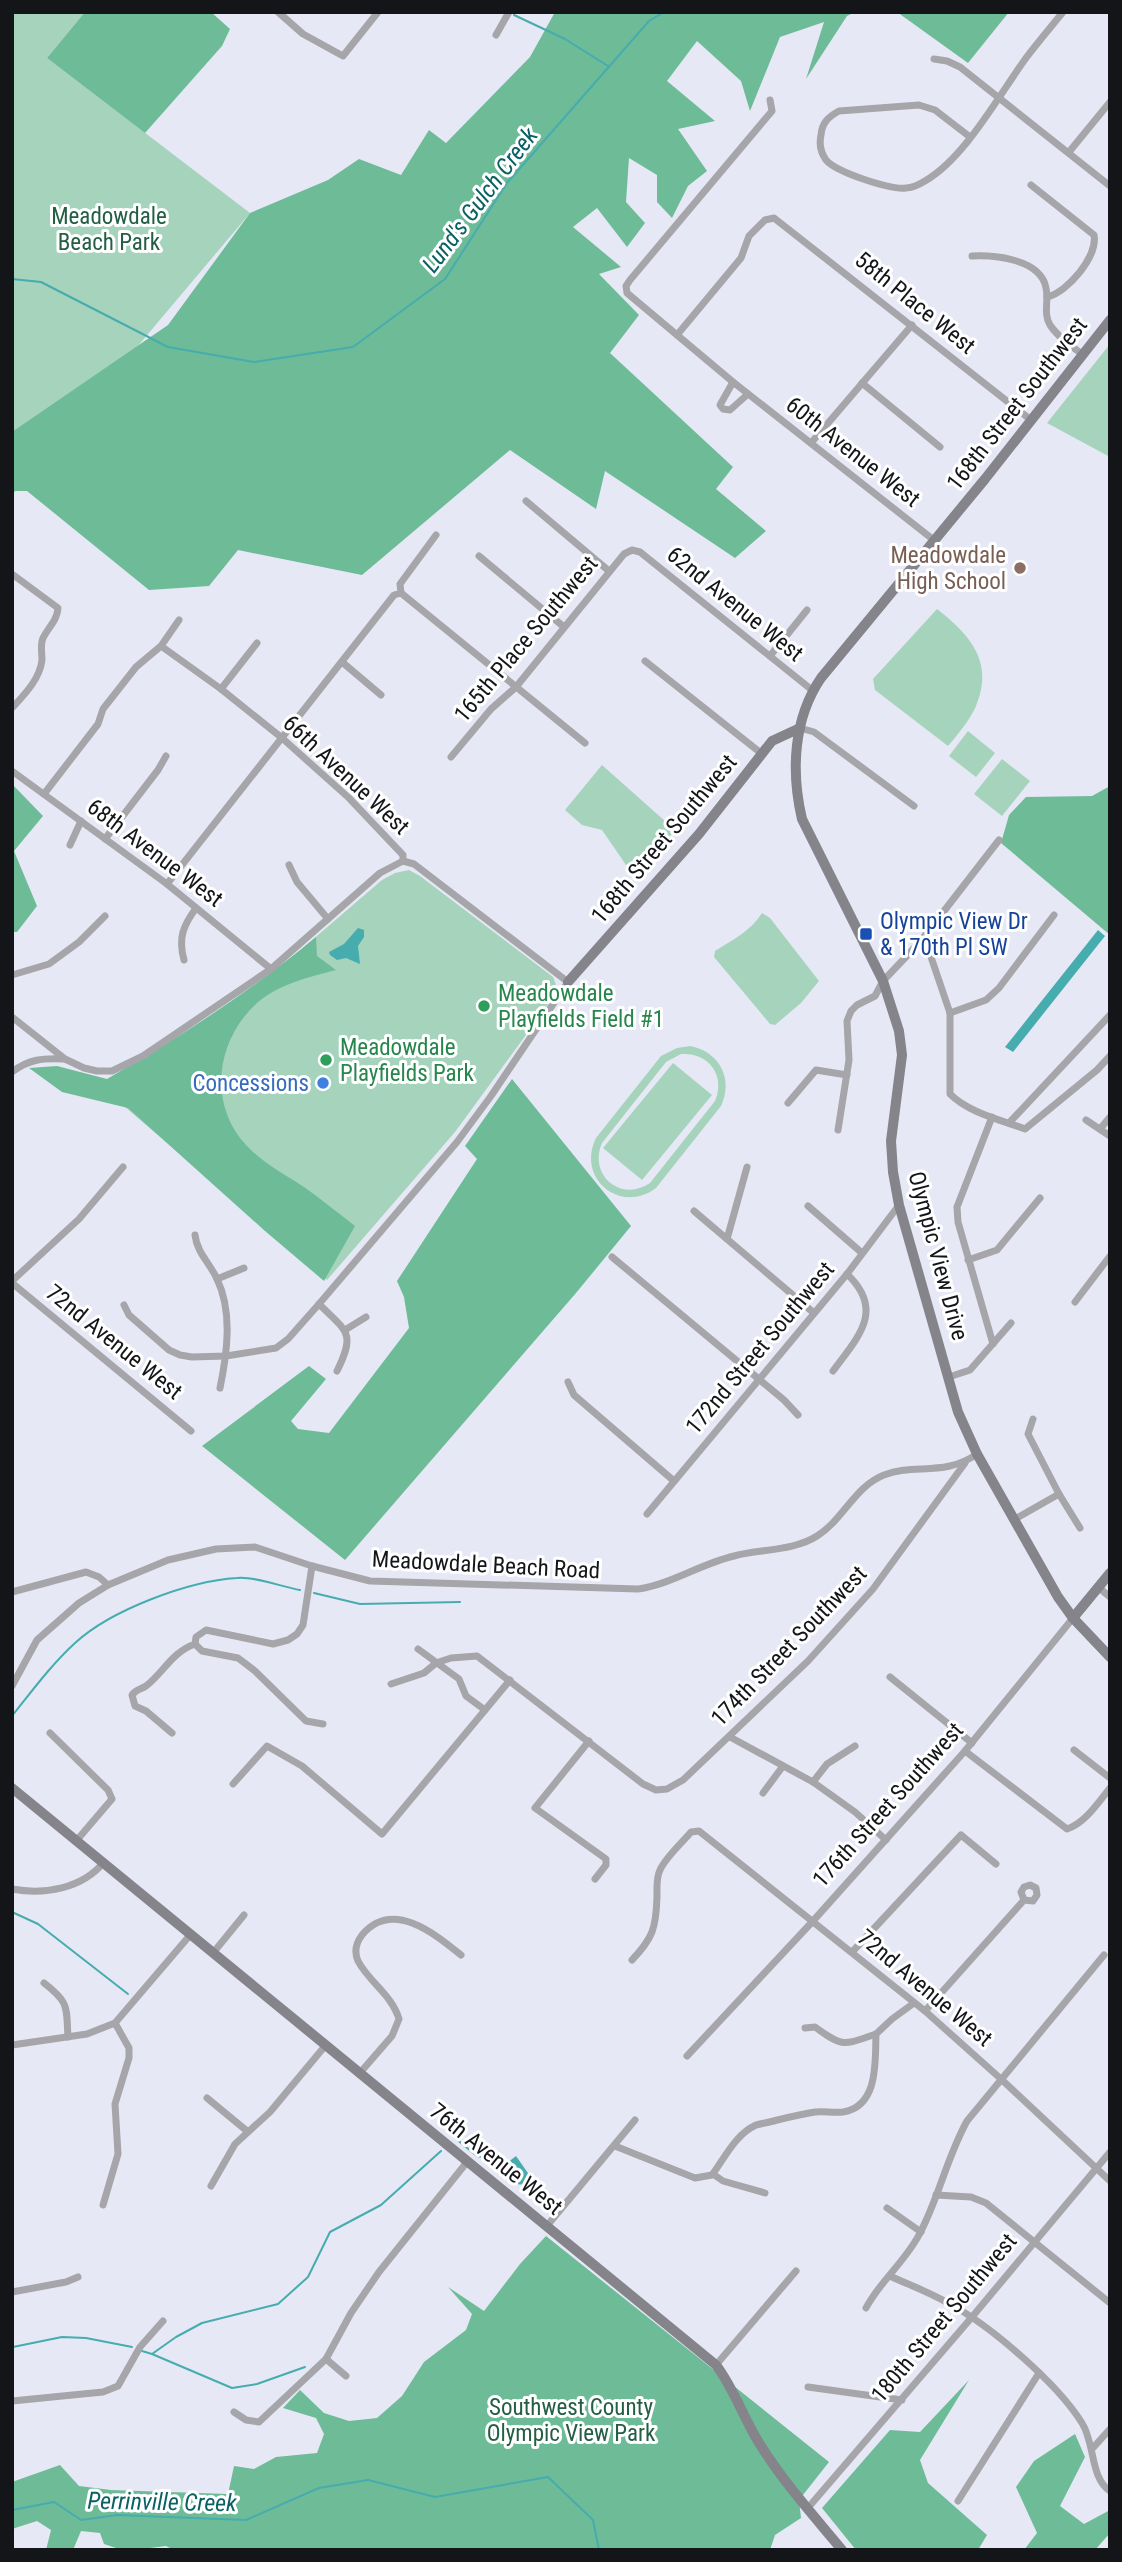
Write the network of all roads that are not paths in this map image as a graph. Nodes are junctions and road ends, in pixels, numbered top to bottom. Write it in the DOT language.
graph roads {
  1 [pos="278,12"];
  2 [pos="378,12"];
  3 [pos="509,12"];
  4 [pos="1063,12"];
  5 [pos="496,34"];
  6 [pos="934,59"];
  7 [pos="999,98"];
  8 [pos="770,100"];
  9 [pos="1110,102"];
  10 [pos="970,137"];
  11 [pos="1069,152"];
  12 [pos="1031,185"];
  13 [pos="1110,186"];
  14 [pos="972,256"];
  15 [pos="1047,296"];
  16 [pos="1110,320"];
  17 [pos="912,325"];
  18 [pos="677,335"];
  19 [pos="1082,354"];
  20 [pos="733,382"];
  21 [pos="862,383"];
  22 [pos="748,394"];
  23 [pos="1031,420"];
  24 [pos="811,443"];
  25 [pos="940,447"];
  26 [pos="526,502"];
  27 [pos="436,536"];
  28 [pos="935,541"];
  29 [pos="632,550"];
  30 [pos="479,556"];
  31 [pos="609,571"];
  32 [pos="12,574"];
  33 [pos="401,593"];
  34 [pos="807,610"];
  35 [pos="179,620"];
  36 [pos="564,626"];
  37 [pos="257,643"];
  38 [pos="161,646"];
  39 [pos="770,656"];
  40 [pos="645,661"];
  41 [pos="342,662"];
  42 [pos="516,687"];
  43 [pos="220,689"];
  44 [pos="812,690"];
  45 [pos="381,695"];
  46 [pos="12,708"];
  47 [pos="800,728"];
  48 [pos="282,738"];
  49 [pos="585,743"];
  50 [pos="762,754"];
  51 [pos="166,756"];
  52 [pos="451,757"];
  53 [pos="12,771"];
  54 [pos="44,794"];
  55 [pos="914,806"];
  56 [pos="81,821"];
  57 [pos="105,839"];
  58 [pos="999,840"];
  59 [pos="70,845"];
  60 [pos="403,861"];
  61 [pos="289,865"];
  62 [pos="167,884"];
  63 [pos="196,908"];
  64 [pos="1054,915"];
  65 [pos="105,916"];
  66 [pos="328,919"];
  67 [pos="920,942"];
  68 [pos="184,960"];
  69 [pos="271,969"];
  70 [pos="12,975"];
  71 [pos="883,981"];
  72 [pos="568,982"];
  73 [pos="950,1013"];
  74 [pos="1110,1015"];
  75 [pos="12,1017"];
  76 [pos="1110,1056"];
  77 [pos="65,1059"];
  78 [pos="12,1072"];
  79 [pos="846,1075"];
  80 [pos="788,1103"];
  81 [pos="992,1117"];
  82 [pos="1110,1117"];
  83 [pos="1086,1120"];
  84 [pos="1009,1123"];
  85 [pos="1100,1129"];
  86 [pos="838,1130"];
  87 [pos="1110,1136"];
  88 [pos="123,1167"];
  89 [pos="747,1167"];
  90 [pos="1040,1198"];
  91 [pos="899,1205"];
  92 [pos="807,1206"];
  93 [pos="694,1211"];
  94 [pos="195,1235"];
  95 [pos="727,1239"];
  96 [pos="862,1253"];
  97 [pos="1110,1256"];
  98 [pos="612,1258"];
  99 [pos="968,1260"];
  100 [pos="244,1268"];
  101 [pos="847,1274"];
  102 [pos="217,1279"];
  103 [pos="12,1282"];
  104 [pos="1075,1302"];
  105 [pos="319,1304"];
  106 [pos="124,1305"];
  107 [pos="814,1312"];
  108 [pos="366,1317"];
  109 [pos="1011,1323"];
  110 [pos="345,1330"];
  111 [pos="993,1344"];
  112 [pos="226,1356"];
  113 [pos="337,1371"];
  114 [pos="833,1371"];
  115 [pos="948,1377"];
  116 [pos="758,1381"];
  117 [pos="568,1382"];
  118 [pos="220,1388"];
  119 [pos="798,1415"];
  120 [pos="1033,1419"];
  121 [pos="191,1431"];
  122 [pos="977,1454"];
  123 [pos="965,1462"];
  124 [pos="674,1481"];
  125 [pos="1059,1494"];
  126 [pos="647,1514"];
  127 [pos="1015,1519"];
  128 [pos="1080,1528"];
  129 [pos="312,1566"];
  130 [pos="1110,1573"];
  131 [pos="108,1585"];
  132 [pos="1098,1587"];
  133 [pos="12,1592"];
  134 [pos="1110,1597"];
  135 [pos="1073,1618"];
  136 [pos="195,1644"];
  137 [pos="418,1649"];
  138 [pos="1110,1657"];
  139 [pos="436,1663"];
  140 [pos="890,1677"];
  141 [pos="510,1680"];
  142 [pos="391,1684"];
  143 [pos="12,1686"];
  144 [pos="485,1710"];
  145 [pos="323,1724"];
  146 [pos="50,1732"];
  147 [pos="172,1733"];
  148 [pos="730,1737"];
  149 [pos="589,1741"];
  150 [pos="972,1743"];
  151 [pos="855,1746"];
  152 [pos="1074,1750"];
  153 [pos="965,1751"];
  154 [pos="783,1766"];
  155 [pos="1110,1778"];
  156 [pos="813,1782"];
  157 [pos="233,1784"];
  158 [pos="12,1788"];
  159 [pos="1110,1788"];
  160 [pos="763,1793"];
  161 [pos="77,1840"];
  162 [pos="886,1840"];
  163 [pos="104,1863"];
  164 [pos="996,1864"];
  165 [pos="595,1879"];
  166 [pos="12,1889"];
  167 [pos="1024,1900"];
  168 [pos="244,1915"];
  169 [pos="813,1921"];
  170 [pos="191,1934"];
  171 [pos="853,1951"];
  172 [pos="213,1953"];
  173 [pos="461,1955"];
  174 [pos="1104,1955"];
  175 [pos="632,1960"];
  176 [pos="44,1983"];
  177 [pos="914,2003"];
  178 [pos="925,2011"];
  179 [pos="115,2023"];
  180 [pos="805,2028"];
  181 [pos="876,2034"];
  182 [pos="68,2037"];
  183 [pos="12,2045"];
  184 [pos="325,2046"];
  185 [pos="687,2056"];
  186 [pos="359,2074"];
  187 [pos="1002,2079"];
  188 [pos="207,2098"];
  189 [pos="635,2120"];
  190 [pos="247,2131"];
  191 [pos="615,2146"];
  192 [pos="1110,2152"];
  193 [pos="467,2162"];
  194 [pos="1095,2169"];
  195 [pos="713,2174"];
  196 [pos="1110,2181"];
  197 [pos="211,2186"];
  198 [pos="765,2193"];
  199 [pos="936,2195"];
  200 [pos="103,2205"];
  201 [pos="887,2207"];
  202 [pos="546,2227"];
  203 [pos="921,2232"];
  204 [pos="1033,2241"];
  205 [pos="796,2271"];
  206 [pos="890,2276"];
  207 [pos="78,2277"];
  208 [pos="12,2292"];
  209 [pos="1110,2304"];
  210 [pos="866,2308"];
  211 [pos="972,2318"];
  212 [pos="163,2321"];
  213 [pos="326,2359"];
  214 [pos="716,2365"];
  215 [pos="1039,2373"];
  216 [pos="346,2375"];
  217 [pos="808,2387"];
  218 [pos="902,2400"];
  219 [pos="12,2401"];
  220 [pos="234,2412"];
  221 [pos="1110,2429"];
  222 [pos="1093,2449"];
  223 [pos="1110,2491"];
  224 [pos="958,2501"];
  225 [pos="807,2508"];
  226 [pos="842,2550"];
  1 -- 2 [label="street"];
  3 -- 5 [label="street"];
  4 -- 7 [label="street"];
  6 -- 7 [label="street"];
  7 -- 10 [label="street"];
  7 -- 11 [label="street"];
  8 -- 18 [label="street, 60th Avenue West"];
  9 -- 11 [label="street"];
  10 -- 10 [label="street"];
  11 -- 13 [label="street"];
  12 -- 15 [label="street"];
  14 -- 15 [label="street"];
  15 -- 19 [label="street"];
  16 -- 19 [label="street, 168th Street Southwest"];
  17 -- 18 [label="street, 58th Place West"];
  17 -- 21 [label="street"];
  17 -- 23 [label="street, 58th Place West"];
  18 -- 20 [label="street, 60th Avenue West"];
  19 -- 23 [label="street, 168th Street Southwest"];
  20 -- 22 [label="street, 60th Avenue West"];
  20 -- 22 [label="street"];
  21 -- 24 [label="street"];
  21 -- 25 [label="street"];
  22 -- 24 [label="street, 60th Avenue West"];
  23 -- 28 [label="street, 168th Street Southwest"];
  24 -- 28 [label="street, 60th Avenue West"];
  26 -- 31 [label="street"];
  27 -- 33 [label="street"];
  28 -- 44 [label="street, 168th Street Southwest"];
  29 -- 31 [label="street, 165th Place Southwest"];
  29 -- 39 [label="street, 62nd Avenue West"];
  30 -- 36 [label="street"];
  31 -- 36 [label="street, 165th Place Southwest"];
  32 -- 46 [label="street"];
  33 -- 41 [label="street"];
  33 -- 42 [label="street"];
  34 -- 39 [label="street"];
  35 -- 38 [label="street"];
  36 -- 42 [label="street, 165th Place Southwest"];
  37 -- 43 [label="street"];
  38 -- 43 [label="street, 66th Avenue West"];
  38 -- 54 [label="street"];
  39 -- 44 [label="street, 62nd Avenue West"];
  40 -- 50 [label="street"];
  41 -- 45 [label="street"];
  41 -- 48 [label="street"];
  42 -- 49 [label="street"];
  42 -- 52 [label="street, 165th Place Southwest"];
  43 -- 48 [label="street, 66th Avenue West"];
  44 -- 47 [label="street, 168th Street Southwest"];
  47 -- 50 [label="street, 168th Street Southwest"];
  47 -- 55 [label="street"];
  47 -- 71 [label="street, Olympic View Drive"];
  48 -- 60 [label="street, 66th Avenue West"];
  48 -- 62 [label="street"];
  50 -- 72 [label="street, 168th Street Southwest"];
  51 -- 57 [label="street"];
  53 -- 54 [label="street, 68th Avenue West"];
  54 -- 56 [label="street, 68th Avenue West"];
  56 -- 57 [label="street, 68th Avenue West"];
  56 -- 59 [label="street"];
  57 -- 62 [label="street, 68th Avenue West"];
  58 -- 67 [label="street"];
  60 -- 66 [label="street"];
  60 -- 72 [label="street, 66th Avenue West"];
  61 -- 66 [label="street"];
  62 -- 63 [label="street, 68th Avenue West"];
  63 -- 68 [label="street"];
  63 -- 69 [label="street, 68th Avenue West"];
  64 -- 73 [label="street"];
  65 -- 70 [label="street"];
  66 -- 69 [label="street"];
  67 -- 71 [label="street"];
  67 -- 73 [label="street"];
  69 -- 77 [label="street"];
  71 -- 79 [label="street"];
  71 -- 91 [label="street, Olympic View Drive"];
  72 -- 105 [label="street, 168th Street Southwest"];
  73 -- 81 [label="street"];
  74 -- 84 [label="street"];
  75 -- 77 [label="street"];
  76 -- 84 [label="street"];
  77 -- 78 [label="street"];
  79 -- 80 [label="street"];
  79 -- 86 [label="street"];
  81 -- 84 [label="street"];
  81 -- 99 [label="street"];
  82 -- 85 [label="street"];
  83 -- 85 [label="street"];
  85 -- 87 [label="street"];
  88 -- 103 [label="street"];
  89 -- 95 [label="street"];
  90 -- 99 [label="street"];
  91 -- 96 [label="street, 172nd Street Southwest"];
  91 -- 115 [label="street, Olympic View Drive"];
  92 -- 96 [label="street"];
  93 -- 95 [label="street"];
  94 -- 102 [label="street"];
  95 -- 107 [label="street"];
  96 -- 101 [label="street, 172nd Street Southwest"];
  97 -- 104 [label="street"];
  98 -- 116 [label="street"];
  99 -- 111 [label="street"];
  100 -- 102 [label="street"];
  101 -- 107 [label="street, 172nd Street Southwest"];
  101 -- 114 [label="street"];
  102 -- 112 [label="street"];
  103 -- 121 [label="street, 72nd Avenue West"];
  105 -- 110 [label="street"];
  105 -- 112 [label="street, 168th Street Southwest"];
  106 -- 112 [label="street, 168th Street Southwest"];
  107 -- 116 [label="street, 172nd Street Southwest"];
  108 -- 110 [label="street"];
  109 -- 111 [label="street"];
  110 -- 113 [label="street"];
  111 -- 115 [label="street"];
  112 -- 118 [label="street"];
  115 -- 122 [label="street, Olympic View Drive"];
  116 -- 119 [label="street"];
  116 -- 124 [label="street, 172nd Street Southwest"];
  117 -- 124 [label="street"];
  120 -- 125 [label="street"];
  122 -- 123 [label="street, Meadowdale Beach Road"];
  122 -- 127 [label="street, Olympic View Drive"];
  123 -- 129 [label="street, Meadowdale Beach Road"];
  123 -- 148 [label="street, 174th Street Southwest"];
  124 -- 126 [label="street, 172nd Street Southwest"];
  125 -- 127 [label="street"];
  125 -- 128 [label="street"];
  127 -- 135 [label="street, Olympic View Drive"];
  129 -- 131 [label="street, Meadowdale Beach Road"];
  129 -- 136 [label="street"];
  130 -- 132 [label="street, 176th Street Southwest"];
  131 -- 133 [label="street"];
  131 -- 143 [label="street, Meadowdale Beach Road"];
  132 -- 134 [label="street"];
  132 -- 135 [label="street, 176th Street Southwest"];
  135 -- 138 [label="street, Olympic View Drive"];
  135 -- 150 [label="street, 176th Street Southwest"];
  136 -- 145 [label="street"];
  136 -- 147 [label="street"];
  137 -- 139 [label="street"];
  139 -- 141 [label="street"];
  139 -- 142 [label="street"];
  139 -- 144 [label="street"];
  140 -- 150 [label="street"];
  141 -- 144 [label="street"];
  141 -- 149 [label="street"];
  144 -- 157 [label="street"];
  146 -- 161 [label="street"];
  148 -- 149 [label="street, 174th Street Southwest"];
  148 -- 154 [label="street"];
  149 -- 165 [label="street"];
  150 -- 153 [label="street, 176th Street Southwest"];
  151 -- 156 [label="street"];
  152 -- 155 [label="street"];
  153 -- 159 [label="street"];
  153 -- 162 [label="street, 176th Street Southwest"];
  154 -- 156 [label="street"];
  154 -- 160 [label="street"];
  156 -- 162 [label="street"];
  158 -- 161 [label="street, 76th Avenue West"];
  161 -- 163 [label="street, 76th Avenue West"];
  162 -- 169 [label="street, 176th Street Southwest"];
  163 -- 166 [label="street"];
  163 -- 170 [label="street, 76th Avenue West"];
  164 -- 171 [label="street"];
  167 -- 178 [label="street"];
  168 -- 172 [label="street"];
  169 -- 171 [label="street, 72nd Avenue West"];
  169 -- 175 [label="street, 72nd Avenue West"];
  169 -- 185 [label="street, 176th Street Southwest"];
  170 -- 172 [label="street, 76th Avenue West"];
  170 -- 179 [label="street"];
  171 -- 177 [label="street, 72nd Avenue West"];
  172 -- 184 [label="street, 76th Avenue West"];
  173 -- 186 [label="street"];
  174 -- 187 [label="street"];
  176 -- 182 [label="street"];
  177 -- 178 [label="street, 72nd Avenue West"];
  177 -- 181 [label="street"];
  178 -- 187 [label="street, 72nd Avenue West"];
  179 -- 182 [label="street"];
  179 -- 200 [label="street"];
  180 -- 181 [label="street"];
  181 -- 195 [label="street"];
  182 -- 183 [label="street"];
  184 -- 186 [label="street, 76th Avenue West"];
  184 -- 190 [label="street"];
  186 -- 193 [label="street, 76th Avenue West"];
  187 -- 194 [label="street, 72nd Avenue West"];
  187 -- 199 [label="street"];
  188 -- 190 [label="street"];
  189 -- 191 [label="street"];
  190 -- 197 [label="street"];
  191 -- 195 [label="street"];
  191 -- 202 [label="street"];
  192 -- 194 [label="street, 180th Street Southwest"];
  193 -- 202 [label="street, 76th Avenue West"];
  193 -- 213 [label="street"];
  194 -- 196 [label="street, 72nd Avenue West"];
  194 -- 204 [label="street, 180th Street Southwest"];
  195 -- 198 [label="street"];
  199 -- 203 [label="street"];
  199 -- 204 [label="street"];
  201 -- 203 [label="street"];
  202 -- 214 [label="street, 76th Avenue West"];
  203 -- 206 [label="street"];
  204 -- 209 [label="street"];
  204 -- 211 [label="street, 180th Street Southwest"];
  205 -- 214 [label="street"];
  206 -- 210 [label="street"];
  206 -- 211 [label="street"];
  207 -- 208 [label="street"];
  211 -- 215 [label="street"];
  211 -- 218 [label="street, 180th Street Southwest"];
  212 -- 219 [label="street"];
  213 -- 216 [label="street"];
  213 -- 220 [label="street"];
  214 -- 225 [label="street, 76th Avenue West"];
  215 -- 222 [label="street"];
  215 -- 224 [label="street"];
  217 -- 218 [label="street"];
  218 -- 225 [label="street, 180th Street Southwest"];
  221 -- 222 [label="street"];
  222 -- 223 [label="street"];
  225 -- 226 [label="street, 76th Avenue West"];
}
